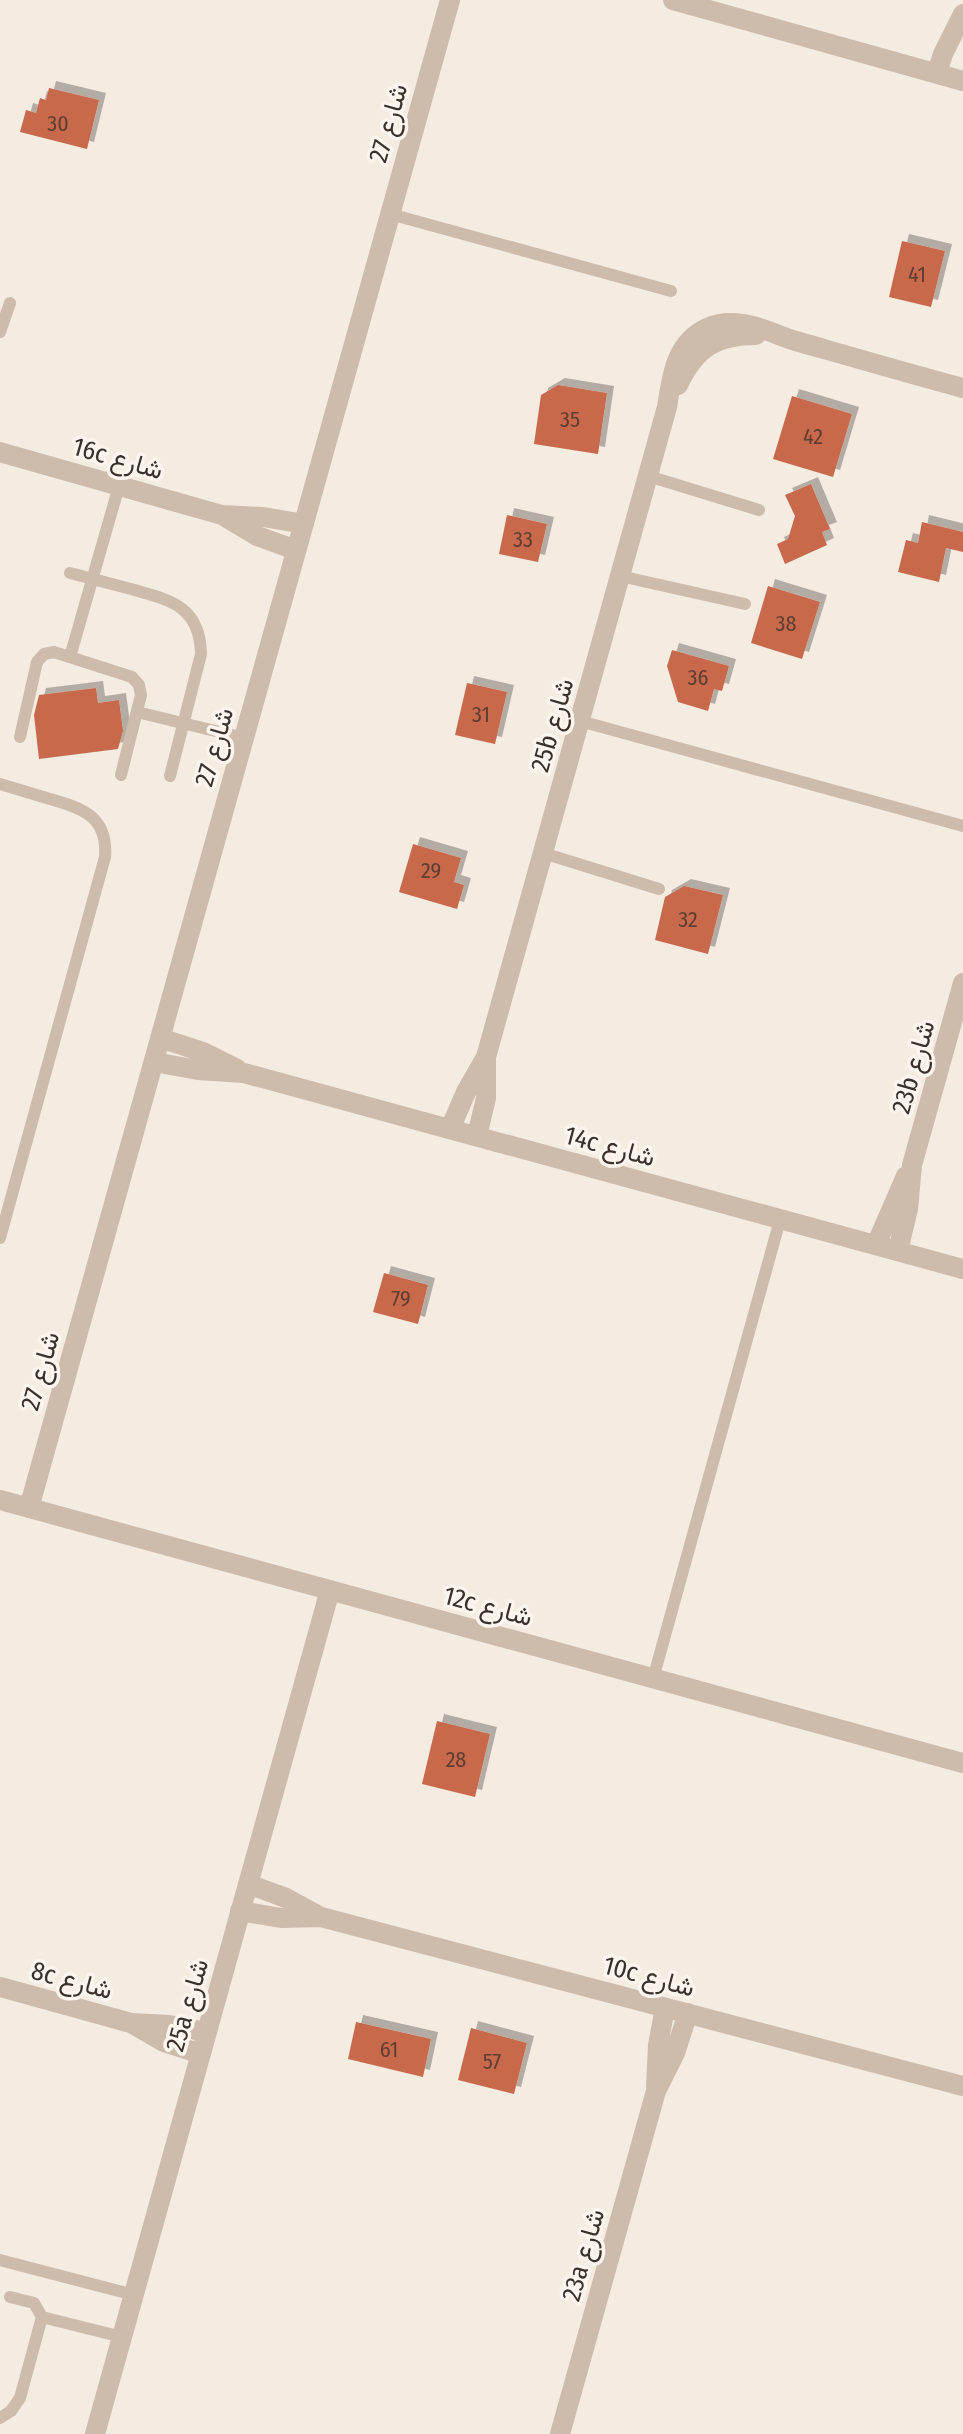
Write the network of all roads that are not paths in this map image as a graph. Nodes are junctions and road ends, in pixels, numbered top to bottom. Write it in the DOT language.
graph roads {
  1 [pos="450,0"];
  2 [pos="673,0"];
  3 [pos="963,14"];
  4 [pos="937,73"];
  5 [pos="962,77"];
  6 [pos="390,214"];
  7 [pos="671,291"];
  8 [pos="10,303"];
  9 [pos="0,332"];
  10 [pos="963,388"];
  11 [pos="0,452"];
  12 [pos="648,476"];
  13 [pos="119,486"];
  14 [pos="759,510"];
  15 [pos="222,515"];
  16 [pos="304,524"];
  17 [pos="296,550"];
  18 [pos="70,573"];
  19 [pos="620,576"];
  20 [pos="92,579"];
  21 [pos="745,604"];
  22 [pos="70,657"];
  23 [pos="137,712"];
  24 [pos="580,721"];
  25 [pos="183,724"];
  26 [pos="20,737"];
  27 [pos="244,738"];
  28 [pos="121,775"];
  29 [pos="170,776"];
  30 [pos="0,784"];
  31 [pos="963,826"];
  32 [pos="543,853"];
  33 [pos="659,889"];
  34 [pos="963,983"];
  35 [pos="160,1038"];
  36 [pos="486,1057"];
  37 [pos="154,1062"];
  38 [pos="244,1073"];
  39 [pos="450,1129"];
  40 [pos="477,1136"];
  41 [pos="912,1165"];
  42 [pos="780,1220"];
  43 [pos="0,1238"];
  44 [pos="876,1245"];
  45 [pos="898,1251"];
  46 [pos="963,1269"];
  47 [pos="0,1500"];
  48 [pos="29,1508"];
  49 [pos="330,1590"];
  50 [pos="653,1679"];
  51 [pos="963,1763"];
  52 [pos="248,1884"];
  53 [pos="240,1911"];
  54 [pos="321,1917"];
  55 [pos="0,1987"];
  56 [pos="665,2008"];
  57 [pos="688,2013"];
  58 [pos="131,2023"];
  59 [pos="207,2032"];
  60 [pos="201,2054"];
  61 [pos="963,2086"];
  62 [pos="656,2091"];
  63 [pos="0,2260"];
  64 [pos="134,2295"];
  65 [pos="10,2297"];
  66 [pos="42,2317"];
  67 [pos="122,2337"];
  68 [pos="0,2418"];
  69 [pos="95,2434"];
  70 [pos="560,2434"];
  1 -- 6 [label="street, شارع 27"];
  2 -- 4 [label="street"];
  3 -- 4 [label="street"];
  4 -- 5 [label="street"];
  6 -- 7 [label="lane"];
  6 -- 16 [label="street, شارع 27"];
  8 -- 9 [label="lane"];
  10 -- 12 [label="street, 25b شارع"];
  11 -- 13 [label="street, 16c شارع"];
  12 -- 14 [label="lane"];
  12 -- 19 [label="street, 25b شارع"];
  13 -- 15 [label="street, 16c شارع"];
  13 -- 20 [label="lane"];
  15 -- 16 [label="street, 16c شارع"];
  15 -- 17 [label="street, 16c شارع"];
  16 -- 17 [label="street, شارع 27"];
  17 -- 27 [label="street, شارع 27"];
  18 -- 20 [label="lane"];
  19 -- 21 [label="lane"];
  19 -- 24 [label="street, 25b شارع"];
  20 -- 22 [label="lane"];
  20 -- 25 [label="lane"];
  22 -- 23 [label="lane"];
  22 -- 26 [label="lane"];
  23 -- 25 [label="lane"];
  23 -- 28 [label="lane"];
  24 -- 31 [label="lane"];
  24 -- 32 [label="street, 25b شارع"];
  25 -- 27 [label="lane"];
  25 -- 29 [label="lane"];
  27 -- 35 [label="street, شارع 27"];
  30 -- 43 [label="lane"];
  32 -- 33 [label="lane"];
  32 -- 36 [label="street, 25b شارع"];
  34 -- 41 [label="street, 23b شارع"];
  35 -- 37 [label="street, شارع 27"];
  35 -- 38 [label="street, 14c شارع"];
  36 -- 39 [label="street, 25b شارع"];
  36 -- 40 [label="street, 25b شارع"];
  37 -- 38 [label="street, 14c شارع"];
  37 -- 48 [label="street, شارع 27"];
  38 -- 39 [label="street, 14c شارع"];
  39 -- 40 [label="street, 14c شارع"];
  40 -- 42 [label="street, 14c شارع"];
  41 -- 44 [label="street, 23b شارع"];
  41 -- 45 [label="street, 23b شارع"];
  42 -- 44 [label="street, 14c شارع"];
  42 -- 50 [label="lane"];
  44 -- 45 [label="street, 14c شارع"];
  45 -- 46 [label="street, 14c شارع"];
  47 -- 48 [label="street, 12c شارع"];
  48 -- 49 [label="street, 12c شارع"];
  49 -- 50 [label="street, 12c شارع"];
  49 -- 52 [label="street, 25a شارع"];
  50 -- 51 [label="street, 12c شارع"];
  52 -- 53 [label="street, 25a شارع"];
  52 -- 54 [label="street, 10c شارع"];
  53 -- 54 [label="street, 10c شارع"];
  53 -- 59 [label="street, 25a شارع"];
  54 -- 56 [label="street, 10c شارع"];
  55 -- 58 [label="street, 8c شارع"];
  56 -- 57 [label="street, 10c شارع"];
  56 -- 62 [label="street, 23a شارع"];
  57 -- 61 [label="street, 10c شارع"];
  57 -- 62 [label="street, 23a شارع"];
  58 -- 59 [label="street, 8c شارع"];
  58 -- 60 [label="street, 8c شارع"];
  59 -- 60 [label="street, 25a شارع"];
  60 -- 64 [label="street, 25a شارع"];
  62 -- 70 [label="street, 23a شارع"];
  63 -- 64 [label="lane"];
  64 -- 67 [label="street, 25a شارع"];
  65 -- 66 [label="lane"];
  66 -- 67 [label="lane"];
  66 -- 68 [label="lane"];
  67 -- 69 [label="street, 25a شارع"];
}
